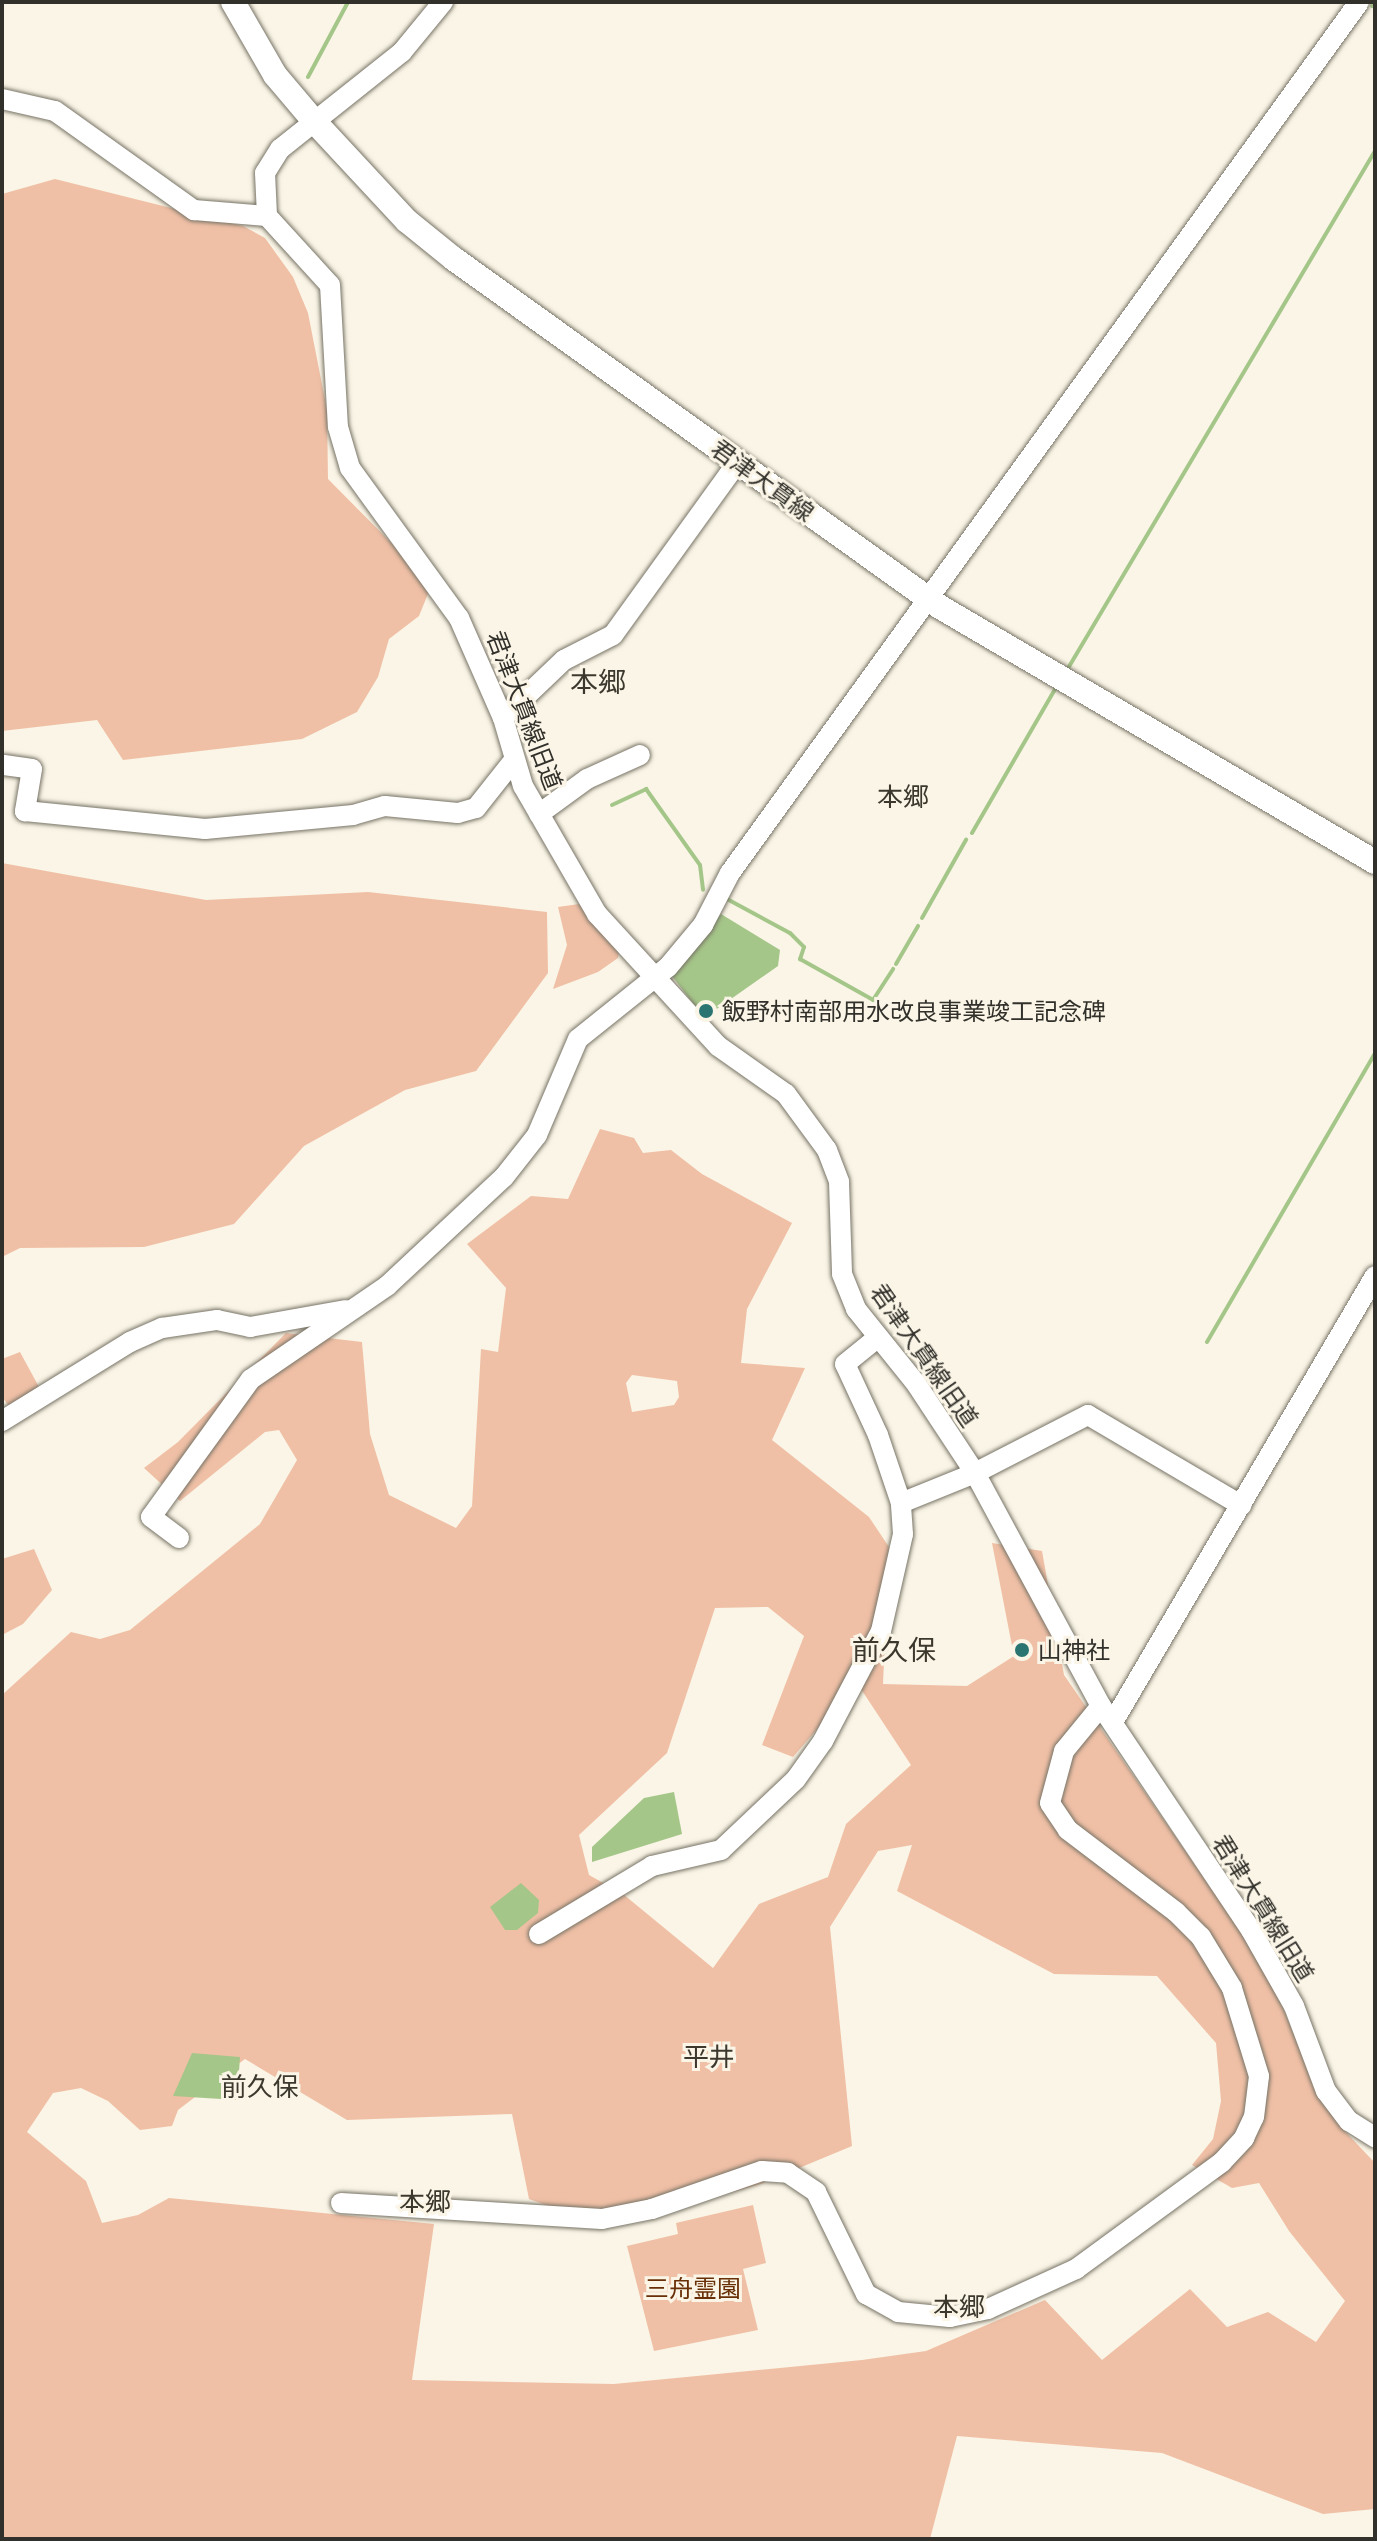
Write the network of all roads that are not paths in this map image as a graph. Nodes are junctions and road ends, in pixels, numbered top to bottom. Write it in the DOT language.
graph roads {
  1 [pos="233,2"];
  2 [pos="443,2"];
  3 [pos="1359,2"];
  4 [pos="2,99"];
  5 [pos="313,120"];
  6 [pos="267,216"];
  7 [pos="738,462"];
  8 [pos="926,598"];
  9 [pos="503,718"];
  10 [pos="640,755"];
  11 [pos="514,760"];
  12 [pos="4,765"];
  13 [pos="539,814"];
  14 [pos="1375,862"];
  15 [pos="653,979"];
  16 [pos="1375,1276"];
  17 [pos="349,1310"];
  18 [pos="877,1338"];
  19 [pos="2,1421"];
  20 [pos="975,1473"];
  21 [pos="901,1503"];
  22 [pos="1241,1505"];
  23 [pos="179,1538"];
  24 [pos="1107,1714"];
  25 [pos="539,1934"];
  26 [pos="1375,2137"];
  27 [pos="341,2203"];
  1 -- 5 [label="main road, 君津大貫線"];
  2 -- 5 [label="street"];
  3 -- 8 [label="street"];
  4 -- 6 [label="street"];
  5 -- 6 [label="street"];
  5 -- 7 [label="main road, 君津大貫線"];
  6 -- 9 [label="street, 君津大貫線旧道"];
  7 -- 8 [label="main road, 君津大貫線"];
  7 -- 9 [label="street"];
  8 -- 14 [label="main road, 君津大貫線"];
  8 -- 15 [label="street"];
  9 -- 11 [label="street, 君津大貫線旧道"];
  10 -- 13 [label="street"];
  11 -- 12 [label="street"];
  11 -- 13 [label="street, 君津大貫線旧道"];
  13 -- 15 [label="street, 君津大貫線旧道"];
  15 -- 17 [label="street"];
  15 -- 18 [label="street, 君津大貫線旧道"];
  16 -- 22 [label="street"];
  17 -- 19 [label="street"];
  17 -- 23 [label="street"];
  18 -- 20 [label="street, 君津大貫線旧道"];
  18 -- 21 [label="street"];
  20 -- 21 [label="street"];
  20 -- 22 [label="street"];
  20 -- 24 [label="street, 君津大貫線旧道"];
  21 -- 25 [label="street"];
  22 -- 24 [label="street"];
  24 -- 26 [label="street, 君津大貫線旧道"];
  24 -- 27 [label="street"];
}
